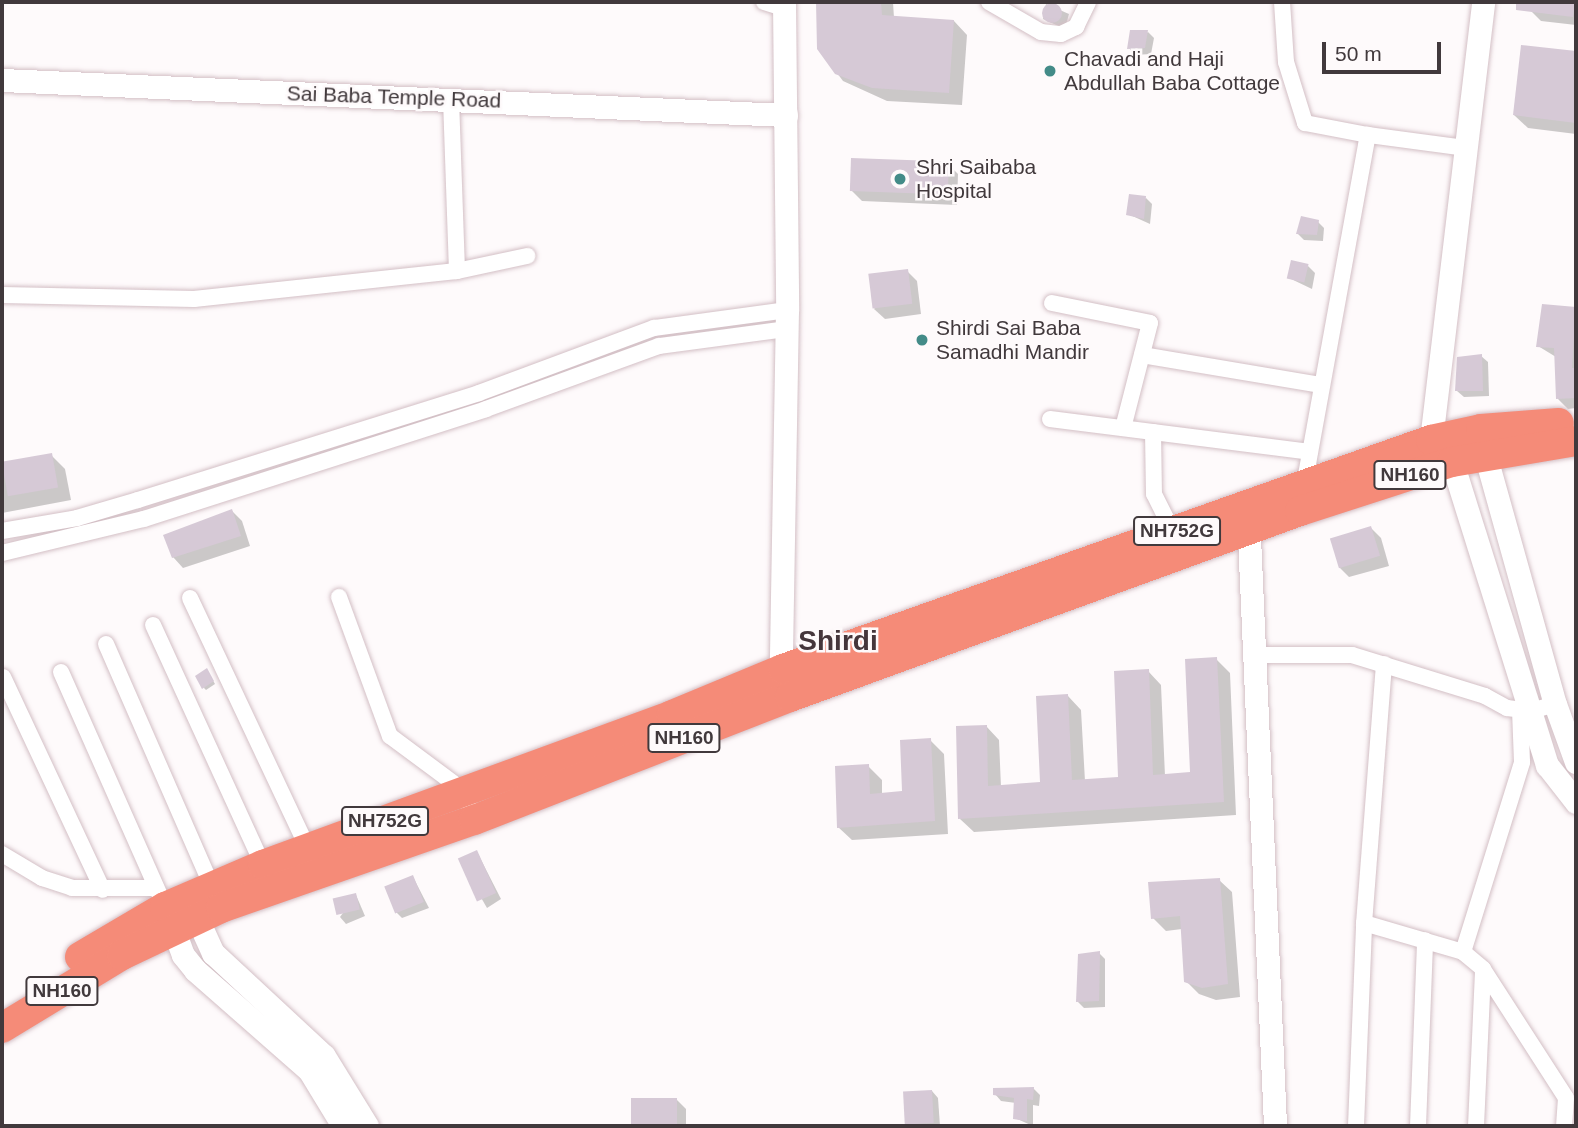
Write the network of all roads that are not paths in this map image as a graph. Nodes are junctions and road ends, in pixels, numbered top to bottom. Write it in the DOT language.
graph roads {
  1 [pos="989,2"];
  2 [pos="1088,2"];
  3 [pos="1282,2"];
  4 [pos="1483,2"];
  5 [pos="777,4"];
  6 [pos="2,80"];
  7 [pos="451,99"];
  8 [pos="786,115"];
  9 [pos="1368,135"];
  10 [pos="1466,148"];
  11 [pos="527,257"];
  12 [pos="457,271"];
  13 [pos="2,295"];
  14 [pos="1052,303"];
  15 [pos="787,319"];
  16 [pos="1142,355"];
  17 [pos="1322,385"];
  18 [pos="1050,419"];
  19 [pos="1576,422"];
  20 [pos="1123,428"];
  21 [pos="1153,432"];
  22 [pos="1576,440"];
  23 [pos="1482,442"];
  24 [pos="1310,452"];
  25 [pos="1440,456"];
  26 [pos="1304,486"];
  27 [pos="1248,518"];
  28 [pos="2,531"];
  29 [pos="1173,532"];
  30 [pos="2,552"];
  31 [pos="339,597"];
  32 [pos="190,598"];
  33 [pos="1527,606"];
  34 [pos="1501,613"];
  35 [pos="153,625"];
  36 [pos="106,644"];
  37 [pos="1255,655"];
  38 [pos="1384,664"];
  39 [pos="61,672"];
  40 [pos="3,677"];
  41 [pos="786,683"];
  42 [pos="1555,704"];
  43 [pos="1526,710"];
  44 [pos="1576,762"];
  45 [pos="464,791"];
  46 [pos="1576,802"];
  47 [pos="474,820"];
  48 [pos="308,849"];
  49 [pos="2,854"];
  50 [pos="263,865"];
  51 [pos="103,890"];
  52 [pos="182,904"];
  53 [pos="1364,923"];
  54 [pos="1425,940"];
  55 [pos="1463,952"];
  56 [pos="1483,969"];
  57 [pos="2,1004"];
  58 [pos="2,1028"];
  59 [pos="343,1126"];
  60 [pos="366,1126"];
  61 [pos="1275,1126"];
  62 [pos="1356,1126"];
  63 [pos="1418,1126"];
  64 [pos="1476,1126"];
  65 [pos="1564,1126"];
  1 -- 2 [label="street"];
  3 -- 9 [label="street"];
  4 -- 10 [label="street"];
  5 -- 8 [label="street"];
  6 -- 7 [label="street, Sai Baba Temple Road"];
  7 -- 8 [label="street, Sai Baba Temple Road"];
  7 -- 12 [label="street"];
  8 -- 15 [label="street"];
  9 -- 10 [label="street"];
  9 -- 17 [label="street"];
  10 -- 25 [label="street"];
  11 -- 12 [label="street"];
  12 -- 13 [label="street"];
  14 -- 16 [label="street"];
  15 -- 28 [label="street"];
  15 -- 30 [label="street"];
  15 -- 41 [label="street"];
  16 -- 17 [label="street"];
  16 -- 20 [label="street"];
  17 -- 24 [label="street"];
  18 -- 20 [label="street"];
  19 -- 23 [label="highway"];
  20 -- 21 [label="street"];
  21 -- 24 [label="street"];
  21 -- 29 [label="street"];
  22 -- 23 [label="highway, NH160"];
  23 -- 25 [label="highway, NH160"];
  23 -- 33 [label="street"];
  24 -- 26 [label="street"];
  25 -- 26 [label="highway, NH752G"];
  25 -- 27 [label="highway, NH160"];
  25 -- 34 [label="street"];
  26 -- 27 [label="highway, NH752G"];
  27 -- 29 [label="highway, NH752G"];
  27 -- 37 [label="street"];
  27 -- 41 [label="highway, NH160"];
  29 -- 41 [label="highway, NH752G"];
  31 -- 45 [label="street"];
  32 -- 48 [label="street"];
  33 -- 34 [label="street"];
  33 -- 42 [label="street"];
  34 -- 43 [label="street"];
  35 -- 50 [label="street"];
  36 -- 52 [label="street"];
  37 -- 38 [label="street"];
  37 -- 61 [label="street"];
  38 -- 43 [label="street"];
  38 -- 53 [label="street"];
  39 -- 52 [label="street"];
  40 -- 51 [label="street"];
  41 -- 45 [label="highway, NH752G"];
  41 -- 47 [label="highway, NH160"];
  42 -- 43 [label="street"];
  42 -- 44 [label="street"];
  43 -- 46 [label="street"];
  43 -- 55 [label="street"];
  45 -- 47 [label="street"];
  45 -- 48 [label="highway, NH752G"];
  47 -- 52 [label="highway, NH160"];
  48 -- 50 [label="highway, NH752G"];
  49 -- 51 [label="street"];
  50 -- 52 [label="highway, NH752G"];
  51 -- 52 [label="street"];
  52 -- 57 [label="highway, NH752G"];
  52 -- 58 [label="highway, NH160"];
  52 -- 59 [label="street"];
  52 -- 60 [label="street"];
  53 -- 54 [label="street"];
  53 -- 62 [label="street"];
  54 -- 55 [label="street"];
  54 -- 63 [label="street"];
  55 -- 56 [label="street"];
  56 -- 64 [label="street"];
  56 -- 65 [label="street"];
}
